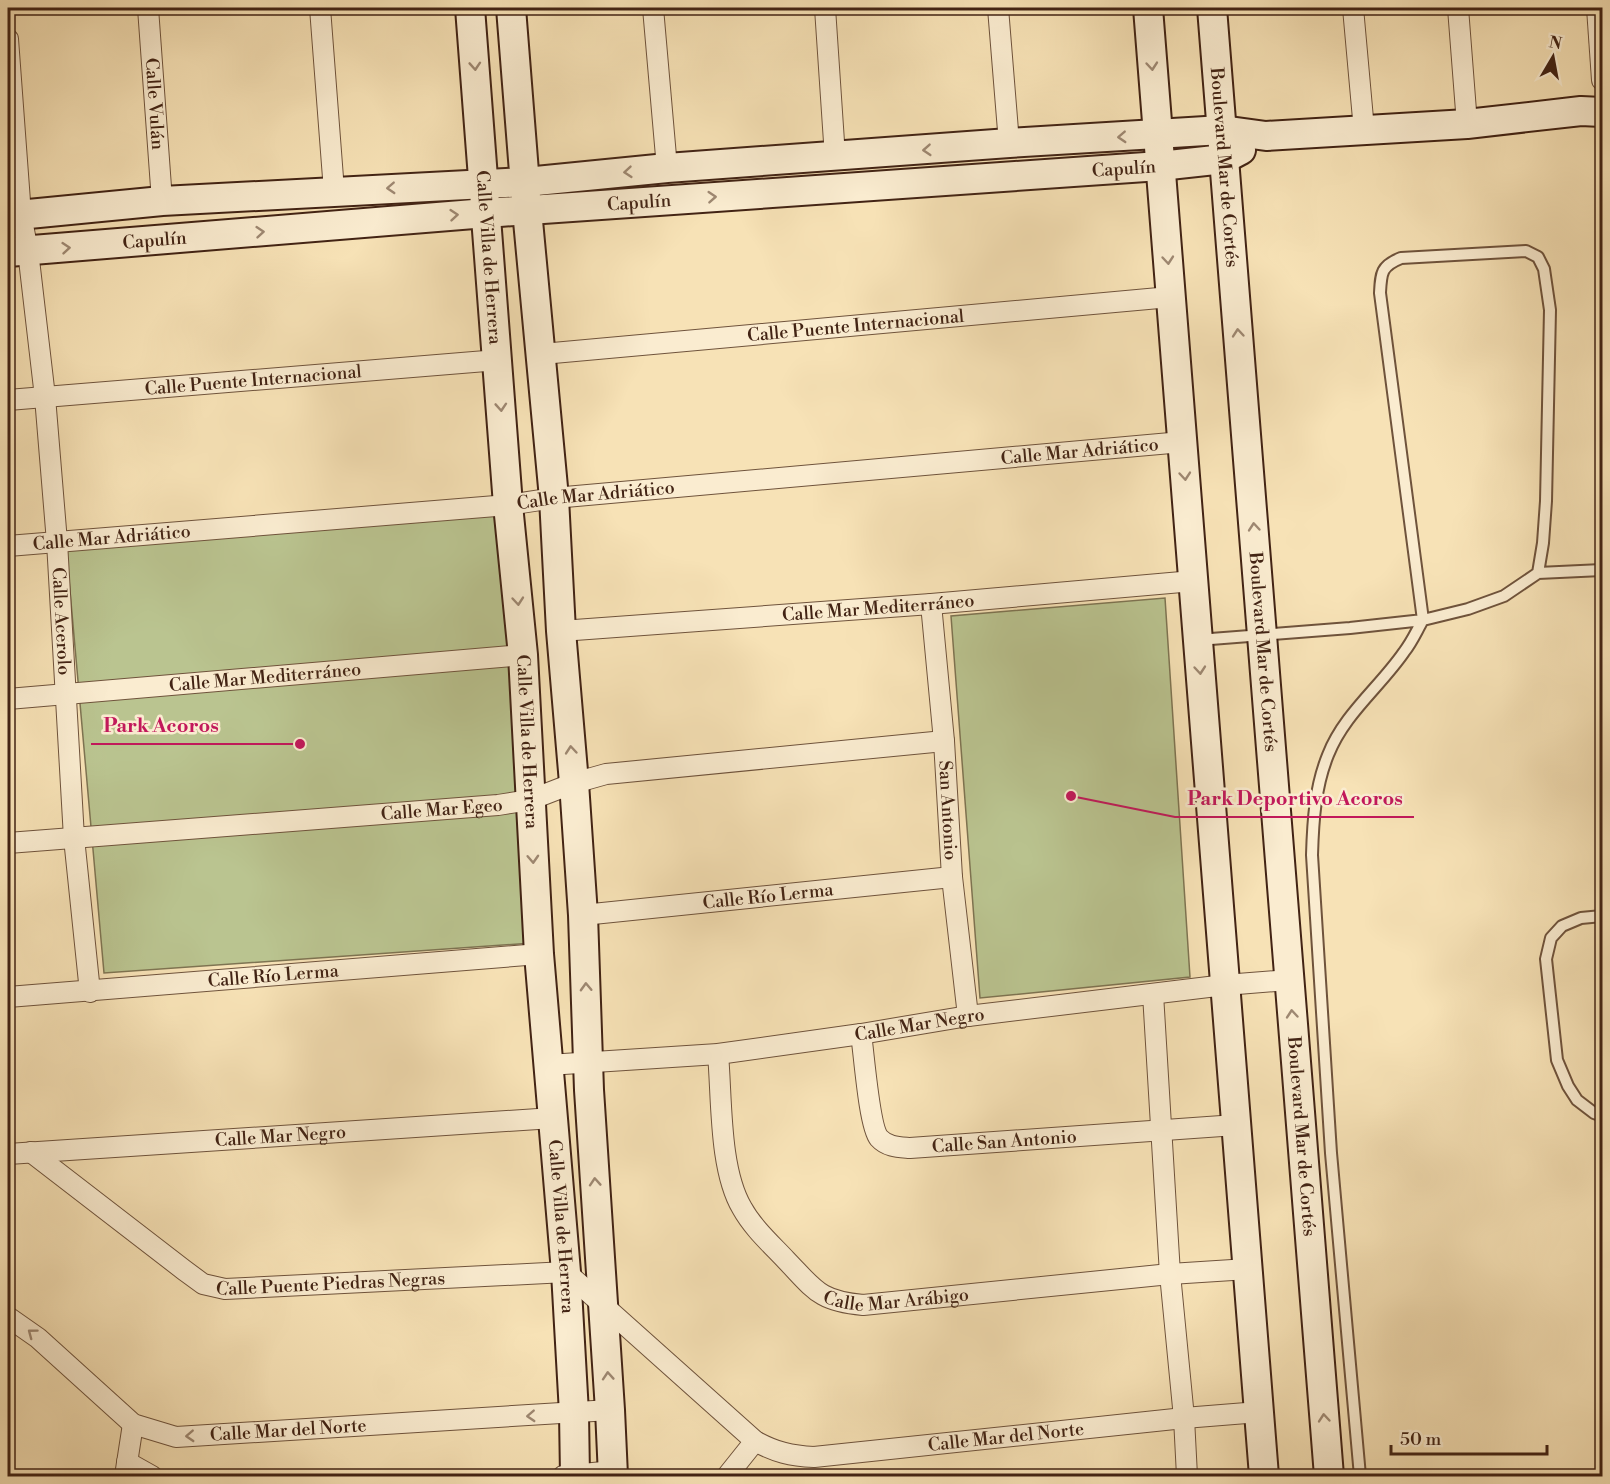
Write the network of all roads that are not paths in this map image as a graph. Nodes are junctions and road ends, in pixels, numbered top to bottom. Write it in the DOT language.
graph roads {
  1 [pos="148,8"];
  2 [pos="320,8"];
  3 [pos="470,8"];
  4 [pos="511,8"];
  5 [pos="653,8"];
  6 [pos="825,8"];
  7 [pos="998,8"];
  8 [pos="1148,8"];
  9 [pos="1212,8"];
  10 [pos="1353,8"];
  11 [pos="1458,8"];
  12 [pos="1597,8"];
  13 [pos="8,39"];
  14 [pos="1602,80"];
  15 [pos="1602,112"];
  16 [pos="1467,124"];
  17 [pos="1222,130"];
  18 [pos="1364,130"];
  19 [pos="1158,135"];
  20 [pos="1266,136"];
  21 [pos="1009,143"];
  22 [pos="834,157"];
  23 [pos="1224,159"];
  24 [pos="1160,166"];
  25 [pos="667,168"];
  26 [pos="526,182"];
  27 [pos="484,183"];
  28 [pos="334,191"];
  29 [pos="162,201"];
  30 [pos="527,210"];
  31 [pos="486,213"];
  32 [pos="14,215"];
  33 [pos="18,252"];
  34 [pos="1170,297"];
  35 [pos="542,354"];
  36 [pos="498,360"];
  37 [pos="45,397"];
  38 [pos="8,400"];
  39 [pos="1182,442"];
  40 [pos="554,498"];
  41 [pos="508,505"];
  42 [pos="57,542"];
  43 [pos="8,546"];
  44 [pos="1602,570"];
  45 [pos="1538,573"];
  46 [pos="1193,581"];
  47 [pos="931,604"];
  48 [pos="1423,620"];
  49 [pos="561,631"];
  50 [pos="1262,635"];
  51 [pos="1198,640"];
  52 [pos="523,655"];
  53 [pos="66,695"];
  54 [pos="8,699"];
  55 [pos="944,741"];
  56 [pos="574,783"];
  57 [pos="530,800"];
  58 [pos="74,838"];
  59 [pos="8,843"];
  60 [pos="952,877"];
  61 [pos="583,915"];
  62 [pos="1602,916"];
  63 [pos="539,954"];
  64 [pos="1289,980"];
  65 [pos="1225,985"];
  66 [pos="90,992"];
  67 [pos="1154,994"];
  68 [pos="8,997"];
  69 [pos="968,1016"];
  70 [pos="861,1034"];
  71 [pos="718,1054"];
  72 [pos="588,1062"];
  73 [pos="548,1065"];
  74 [pos="1602,1116"];
  75 [pos="553,1118"];
  76 [pos="1236,1125"];
  77 [pos="1163,1130"];
  78 [pos="32,1152"];
  79 [pos="8,1154"];
  80 [pos="1248,1269"];
  81 [pos="566,1272"];
  82 [pos="1170,1274"];
  83 [pos="603,1304"];
  84 [pos="8,1317"];
  85 [pos="610,1410"];
  86 [pos="1259,1412"];
  87 [pos="574,1413"];
  88 [pos="1184,1418"];
  89 [pos="133,1424"];
  90 [pos="755,1441"];
  91 [pos="126,1469"];
  92 [pos="613,1474"];
  93 [pos="152,1476"];
  94 [pos="571,1476"];
  95 [pos="728,1476"];
  96 [pos="1187,1476"];
  97 [pos="1264,1476"];
  98 [pos="1329,1476"];
  99 [pos="1360,1476"];
  1 -- 29 [label="street, Calle Vulán"];
  2 -- 28 [label="street"];
  3 -- 27 [label="street, Calle Villa de Herrera, one-way"];
  4 -- 26 [label="street, Calle Villa de Herrera"];
  5 -- 25 [label="street"];
  6 -- 22 [label="street"];
  7 -- 21 [label="street"];
  8 -- 19 [label="street, one-way"];
  9 -- 17 [label="street, Boulevard Mar de Cortés"];
  10 -- 18 [label="street"];
  11 -- 16 [label="street"];
  12 -- 14 [label="street"];
  13 -- 32 [label="street"];
  15 -- 16 [label="street, Capulín"];
  16 -- 18 [label="street, Capulín"];
  17 -- 19 [label="street, Capulín"];
  17 -- 20 [label="street, Capulín"];
  17 -- 23 [label="street, Boulevard Mar de Cortés"];
  18 -- 20 [label="street, Capulín"];
  19 -- 21 [label="street, Capulín, one-way"];
  19 -- 24 [label="street"];
  20 -- 23 [label="street, Capulín"];
  21 -- 22 [label="street, Capulín, one-way"];
  22 -- 25 [label="street, Capulín"];
  23 -- 24 [label="street, Capulín"];
  50 -- 23 [label="street, Boulevard Mar de Cortés, one-way"];
  30 -- 24 [label="street, Capulín, one-way"];
  24 -- 34 [label="street, one-way"];
  25 -- 26 [label="street, Capulín, one-way"];
  26 -- 27 [label="street, Capulín"];
  26 -- 30 [label="street, Calle Villa de Herrera"];
  27 -- 28 [label="street, Capulín, one-way"];
  27 -- 31 [label="street, Calle Villa de Herrera"];
  28 -- 29 [label="street, Capulín"];
  29 -- 32 [label="street, Capulín"];
  30 -- 31 [label="street, Capulín"];
  30 -- 35 [label="street, Calle Villa de Herrera"];
  33 -- 31 [label="street, Capulín, one-way"];
  31 -- 36 [label="street, Calle Villa de Herrera"];
  32 -- 33 [label="street, Calle Acerolo"];
  33 -- 37 [label="street, Calle Acerolo"];
  34 -- 35 [label="street, Calle Puente Internacional"];
  34 -- 39 [label="street"];
  35 -- 40 [label="street, Calle Villa de Herrera"];
  36 -- 37 [label="street, Calle Puente Internacional"];
  36 -- 41 [label="street, Calle Villa de Herrera, one-way"];
  37 -- 38 [label="street, Calle Puente Internacional"];
  37 -- 42 [label="street, Calle Acerolo"];
  39 -- 40 [label="street, Calle Mar Adriático"];
  39 -- 46 [label="street, one-way"];
  40 -- 41 [label="street, Calle Mar Adriático"];
  40 -- 49 [label="street, Calle Villa de Herrera"];
  41 -- 42 [label="street, Calle Mar Adriático"];
  41 -- 52 [label="street, Calle Villa de Herrera, one-way"];
  42 -- 43 [label="street, Calle Mar Adriático"];
  42 -- 53 [label="street, Calle Acerolo"];
  44 -- 45 [label="lane"];
  45 -- 48 [label="lane"];
  45 -- 48 [label="lane"];
  46 -- 47 [label="street, Calle Mar Mediterráneo"];
  46 -- 51 [label="street"];
  47 -- 49 [label="street, Calle Mar Mediterráneo"];
  47 -- 55 [label="street, San Antonio"];
  48 -- 50 [label="lane"];
  48 -- 99 [label="lane"];
  56 -- 49 [label="street, Calle Villa de Herrera, one-way"];
  50 -- 51 [label="lane"];
  50 -- 64 [label="street, Boulevard Mar de Cortés"];
  51 -- 65 [label="street, one-way"];
  52 -- 53 [label="street, Calle Mar Mediterráneo"];
  52 -- 57 [label="street, Calle Villa de Herrera"];
  53 -- 54 [label="street, Calle Mar Mediterráneo"];
  53 -- 58 [label="street, Calle Acerolo"];
  55 -- 56 [label="street, Calle Mar Egeo"];
  55 -- 60 [label="street, San Antonio"];
  56 -- 57 [label="street, Calle Mar Egeo"];
  56 -- 61 [label="street, Calle Villa de Herrera"];
  57 -- 58 [label="street, Calle Mar Egeo"];
  57 -- 63 [label="street, Calle Villa de Herrera, one-way"];
  58 -- 59 [label="street, Calle Mar Egeo"];
  58 -- 66 [label="street, Calle Acerolo"];
  60 -- 61 [label="street, Calle Río Lerma"];
  60 -- 69 [label="street, San Antonio"];
  72 -- 61 [label="street, Calle Villa de Herrera, one-way"];
  62 -- 74 [label="lane"];
  63 -- 66 [label="street, Calle Río Lerma"];
  63 -- 73 [label="street, Calle Villa de Herrera"];
  64 -- 65 [label="street, Calle Mar Negro"];
  98 -- 64 [label="street, Boulevard Mar de Cortés, one-way"];
  65 -- 67 [label="street, Calle Mar Negro"];
  65 -- 76 [label="street"];
  66 -- 68 [label="street, Calle Río Lerma"];
  67 -- 69 [label="street, Calle Mar Negro"];
  67 -- 77 [label="street"];
  69 -- 70 [label="street, Calle Mar Negro"];
  70 -- 71 [label="street, Calle Mar Negro"];
  70 -- 77 [label="street, Calle San Antonio"];
  71 -- 72 [label="street, Calle Mar Negro"];
  71 -- 82 [label="street, Calle Mar Arábigo"];
  72 -- 73 [label="street, Calle Mar Negro"];
  83 -- 72 [label="street, Calle Villa de Herrera, one-way"];
  73 -- 75 [label="street, Calle Villa de Herrera"];
  75 -- 78 [label="street, Calle Mar Negro"];
  75 -- 81 [label="street, Calle Villa de Herrera"];
  76 -- 77 [label="street, Calle San Antonio"];
  76 -- 80 [label="street"];
  77 -- 82 [label="street"];
  78 -- 79 [label="street, Calle Mar Negro"];
  78 -- 81 [label="street, Calle Puente Piedras Negras"];
  80 -- 82 [label="street, Calle Mar Arábigo"];
  80 -- 86 [label="street"];
  81 -- 83 [label="street, Calle Mar del Norte"];
  81 -- 87 [label="street, Calle Villa de Herrera"];
  82 -- 88 [label="street"];
  85 -- 83 [label="street, Calle Villa de Herrera, one-way"];
  83 -- 90 [label="street, Calle Mar del Norte"];
  89 -- 84 [label="street, Calle Mar del Norte, one-way"];
  85 -- 87 [label="street, Calle Mar del Norte"];
  85 -- 92 [label="street, Calle Villa de Herrera"];
  86 -- 88 [label="street, Calle Mar del Norte"];
  86 -- 97 [label="street"];
  87 -- 89 [label="street, Calle Mar del Norte, one-way"];
  87 -- 94 [label="street, Calle Villa de Herrera"];
  88 -- 90 [label="street, Calle Mar del Norte"];
  88 -- 96 [label="street"];
  89 -- 91 [label="street"];
  90 -- 95 [label="street"];
  91 -- 93 [label="street"];
  92 -- 94 [label="street"];
}
